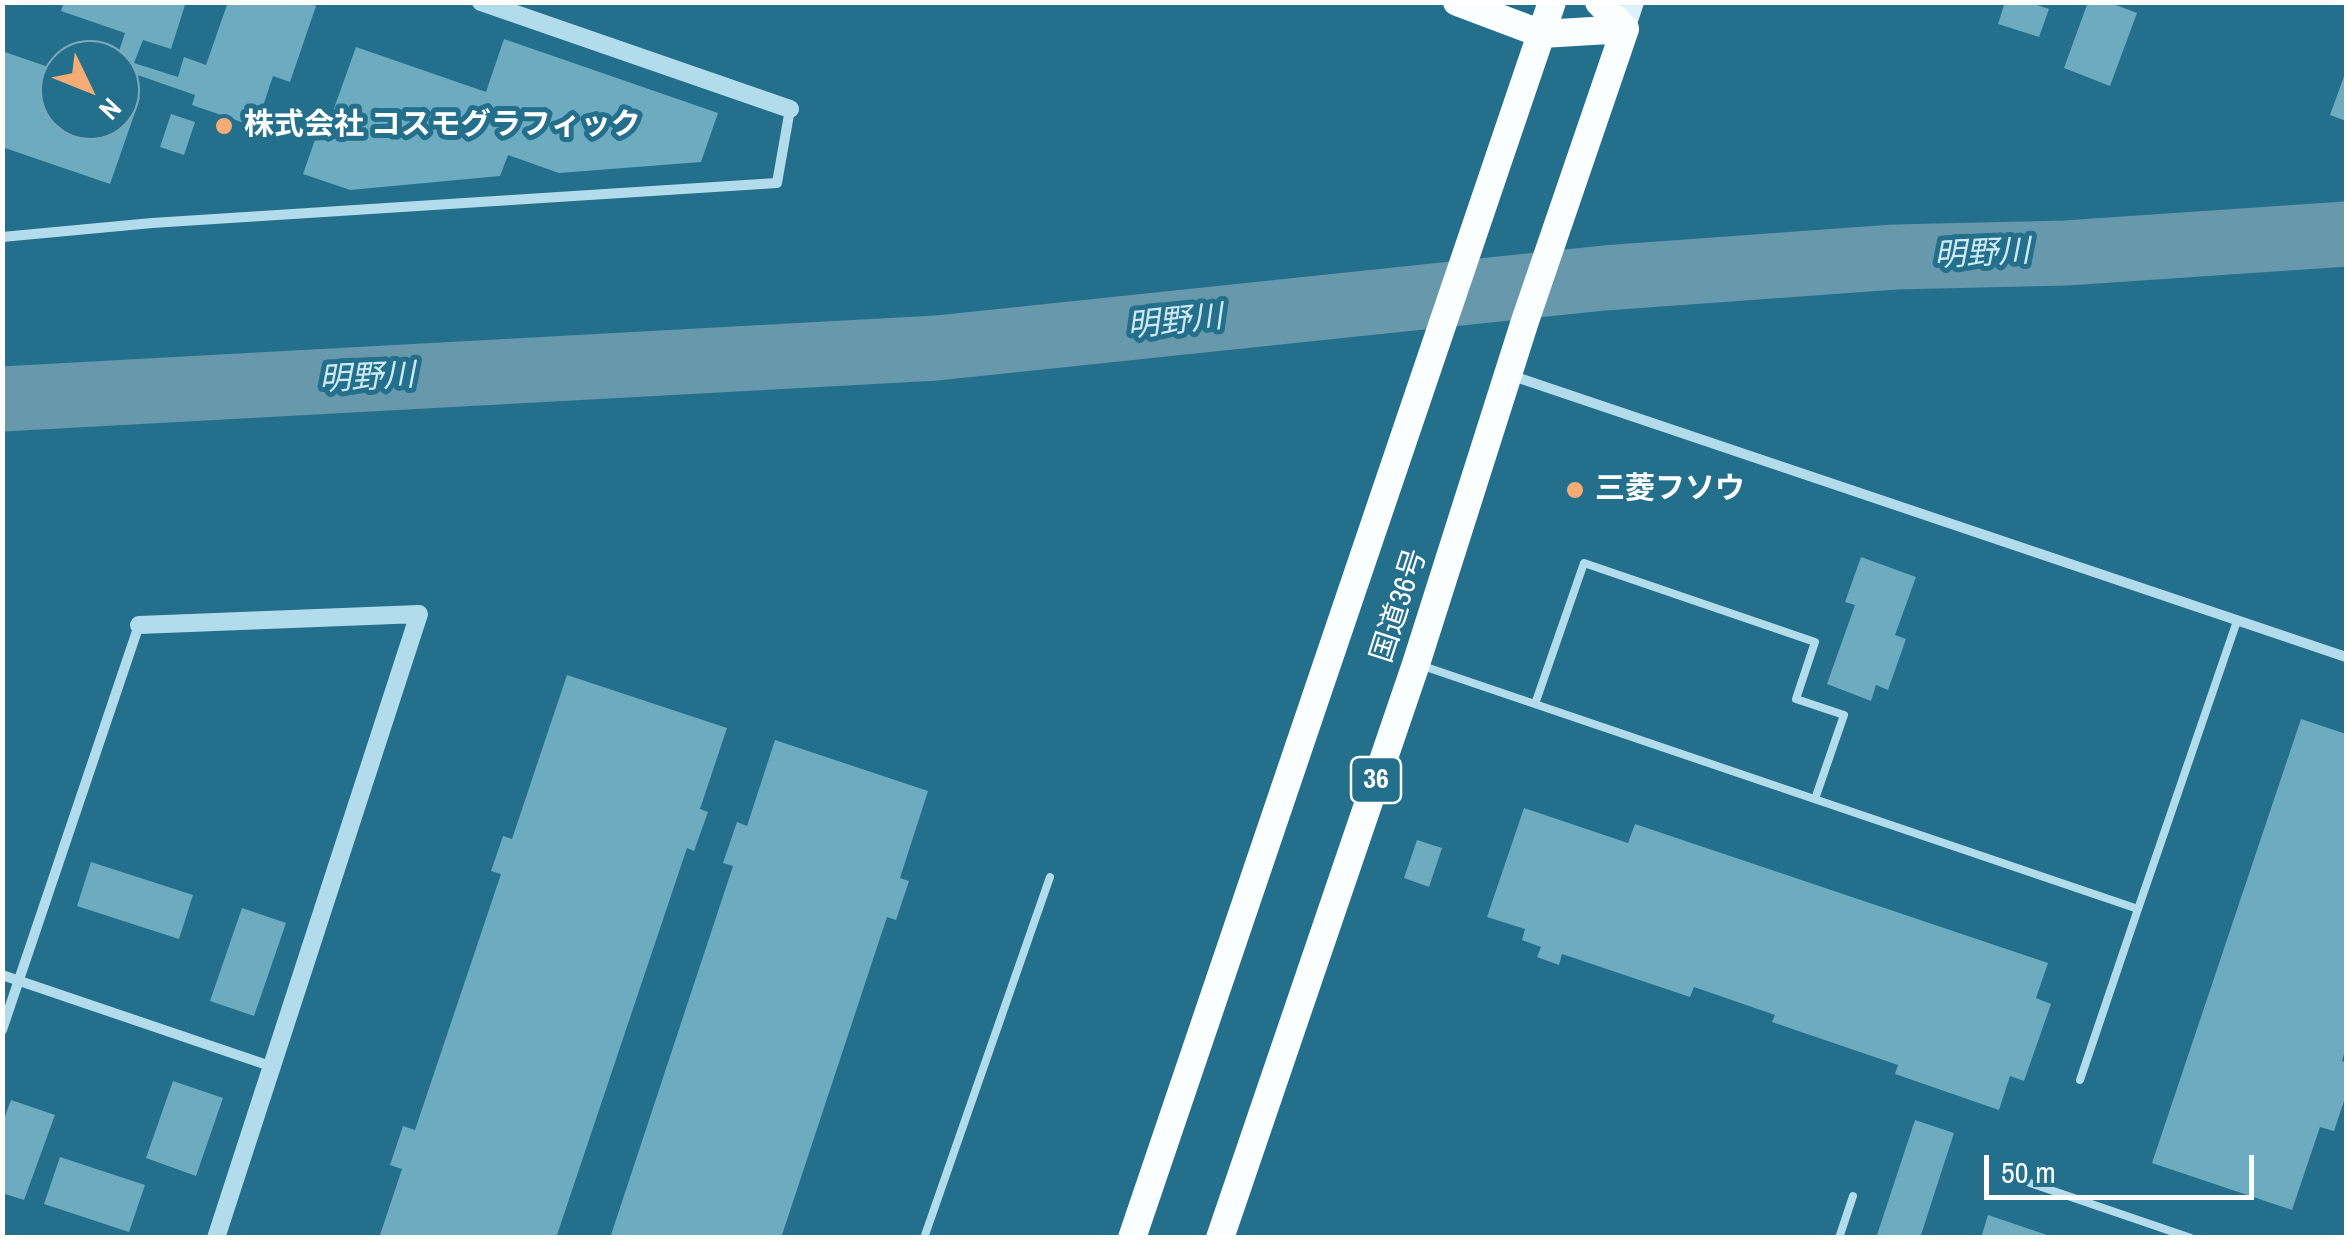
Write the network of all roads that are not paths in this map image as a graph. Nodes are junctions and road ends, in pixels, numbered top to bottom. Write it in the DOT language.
graph roads {
  1 [pos="482,2"];
  2 [pos="1457,2"];
  3 [pos="1552,2"];
  4 [pos="1598,2"];
  5 [pos="1629,16"];
  6 [pos="1542,34"];
  7 [pos="790,109"];
  8 [pos="2,236"];
  9 [pos="1509,375"];
  10 [pos="2237,620"];
  11 [pos="139,625"];
  12 [pos="2346,657"];
  13 [pos="1416,664"];
  14 [pos="1535,704"];
  15 [pos="1815,800"];
  16 [pos="1050,877"];
  17 [pos="2138,909"];
  18 [pos="2,975"];
  19 [pos="19,981"];
  20 [pos="2,1030"];
  21 [pos="273,1067"];
  22 [pos="2080,1080"];
  23 [pos="2030,1184"];
  24 [pos="1853,1196"];
  25 [pos="216,1238"];
  26 [pos="924,1238"];
  27 [pos="1132,1238"];
  28 [pos="1220,1238"];
  29 [pos="1839,1238"];
  30 [pos="2191,1238"];
  1 -- 7 [label="street"];
  2 -- 6 [label="highway"];
  3 -- 6 [label="highway, 国道36号"];
  4 -- 5 [label="highway"];
  5 -- 6 [label="highway"];
  5 -- 9 [label="highway, 国道36号 / 36"];
  6 -- 27 [label="highway, 国道36号"];
  7 -- 8 [label="street"];
  9 -- 10 [label="street"];
  9 -- 13 [label="highway, 国道36号 / 36"];
  10 -- 12 [label="street"];
  10 -- 17 [label="lane"];
  11 -- 19 [label="street"];
  11 -- 21 [label="street"];
  13 -- 14 [label="lane"];
  13 -- 28 [label="highway, 国道36号 / 36"];
  14 -- 15 [label="lane"];
  14 -- 15 [label="lane"];
  15 -- 17 [label="lane"];
  16 -- 26 [label="lane"];
  17 -- 22 [label="lane"];
  18 -- 19 [label="street"];
  19 -- 20 [label="street"];
  19 -- 21 [label="street"];
  21 -- 25 [label="street"];
  23 -- 30 [label="lane"];
  24 -- 29 [label="lane"];
}
